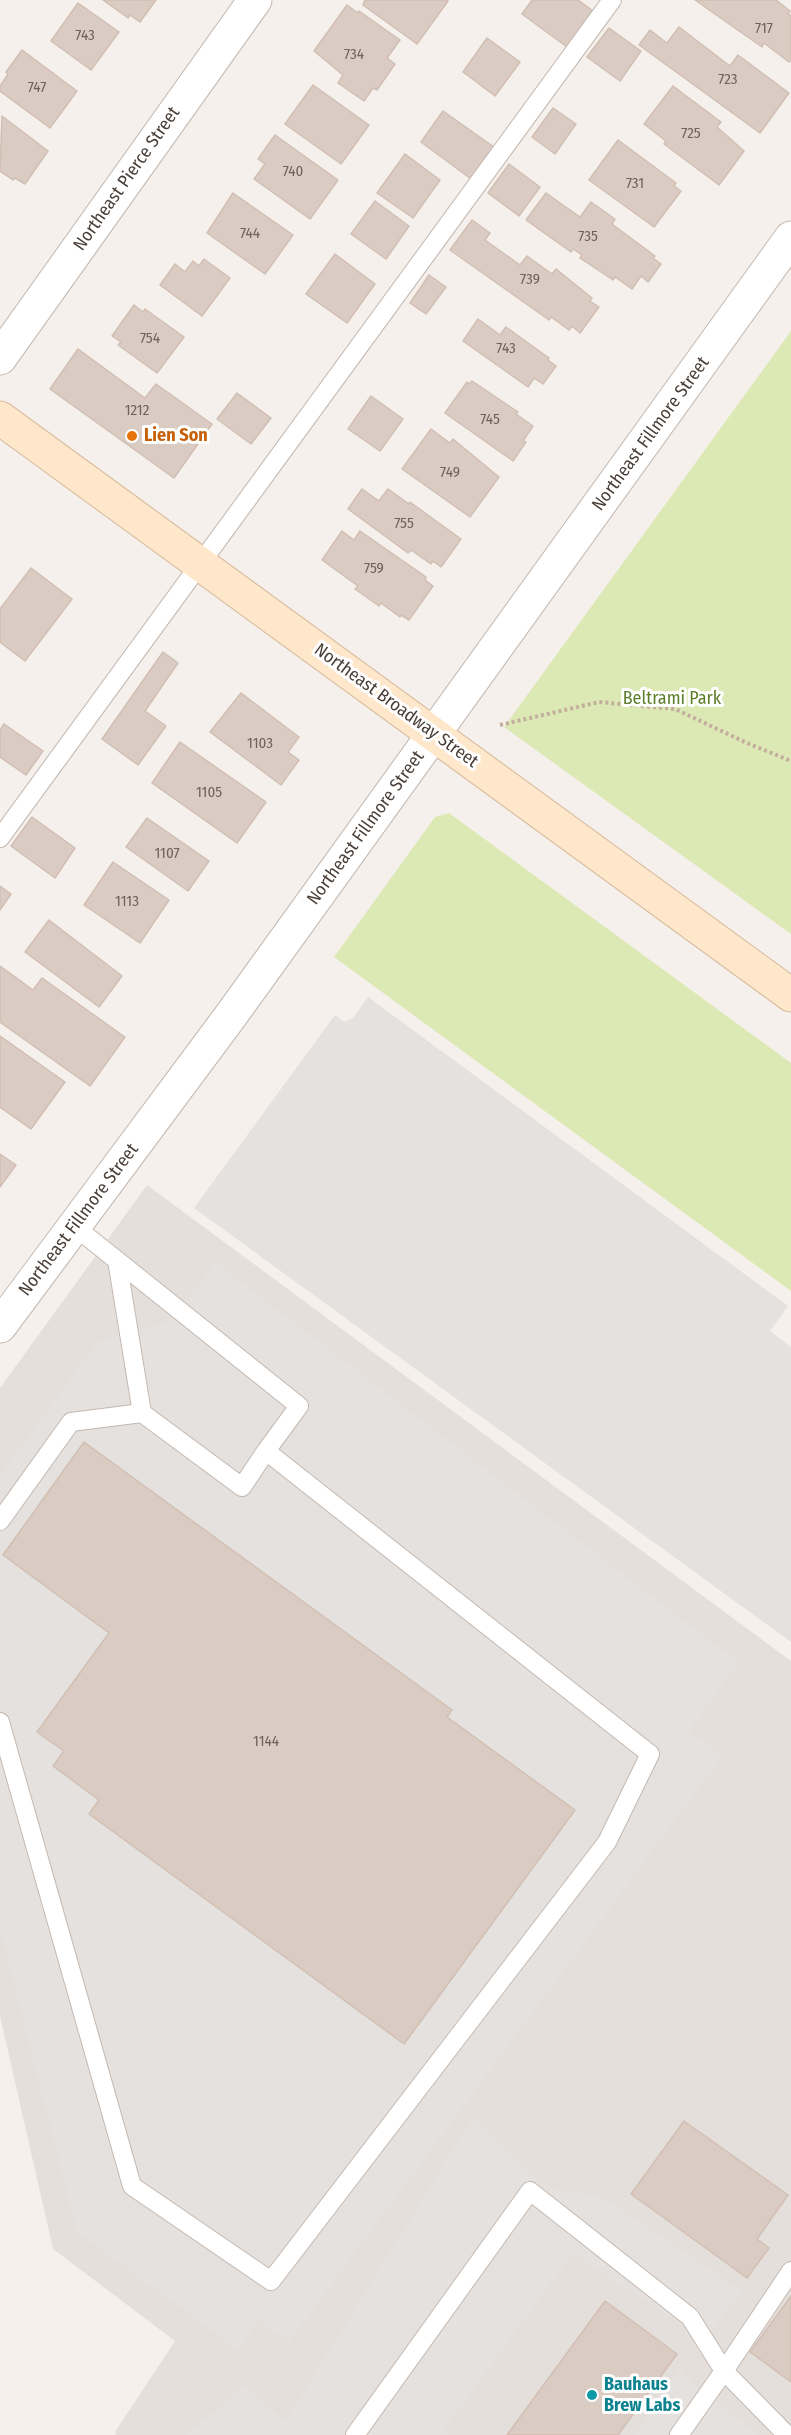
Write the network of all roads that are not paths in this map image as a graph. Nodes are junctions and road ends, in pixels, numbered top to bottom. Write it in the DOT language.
graph roads {
  1 [pos="255,0"];
  2 [pos="612,0"];
  3 [pos="791,238"];
  4 [pos="0,358"];
  5 [pos="0,418"];
  6 [pos="200,564"];
  7 [pos="435,733"];
  8 [pos="0,838"];
  9 [pos="791,995"];
  10 [pos="74,1226"];
  11 [pos="117,1260"];
  12 [pos="0,1326"];
  13 [pos="142,1413"];
  14 [pos="266,1451"];
  15 [pos="0,1521"];
  16 [pos="0,1722"];
  17 [pos="791,2271"];
  18 [pos="724,2371"];
  19 [pos="355,2435"];
  20 [pos="679,2435"];
  21 [pos="787,2435"];
  1 -- 4 [label="street, Northeast Pierce Street"];
  2 -- 6 [label="lane"];
  3 -- 7 [label="street, Northeast Fillmore Street"];
  5 -- 6 [label="main road, Northeast Broadway Street"];
  6 -- 7 [label="main road, Northeast Broadway Street"];
  6 -- 8 [label="lane"];
  7 -- 9 [label="main road, Northeast Broadway Street"];
  7 -- 10 [label="street, Northeast Fillmore Street"];
  10 -- 11 [label="lane"];
  10 -- 12 [label="street, Northeast Fillmore Street"];
  11 -- 13 [label="lane"];
  11 -- 14 [label="lane"];
  13 -- 14 [label="lane"];
  13 -- 15 [label="lane"];
  14 -- 16 [label="lane"];
  17 -- 18 [label="lane"];
  18 -- 19 [label="lane"];
  18 -- 20 [label="lane"];
  18 -- 21 [label="lane"];
}
